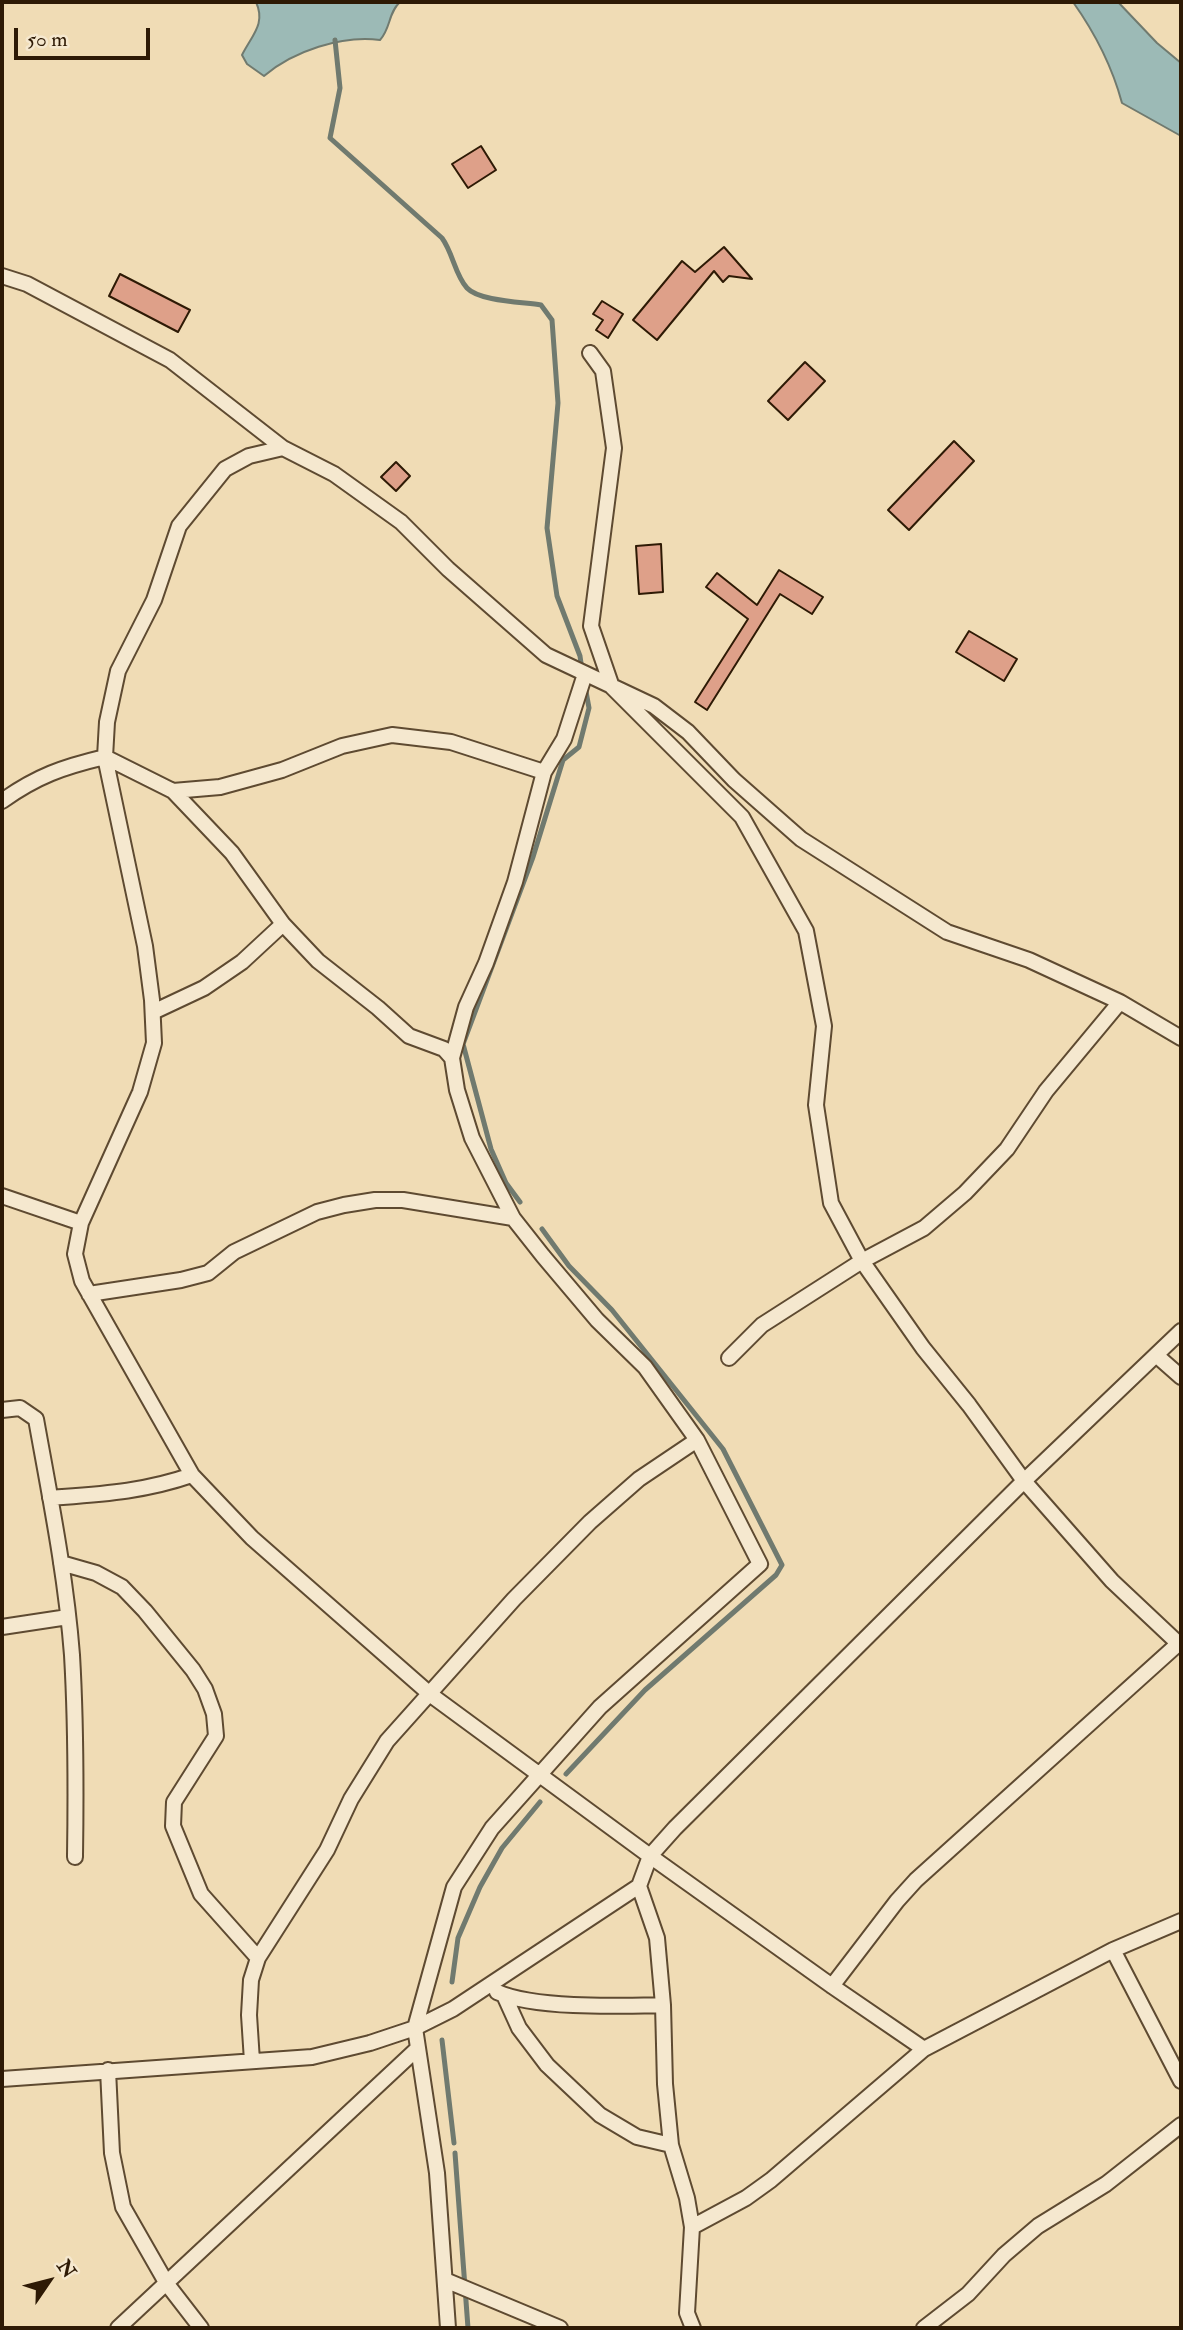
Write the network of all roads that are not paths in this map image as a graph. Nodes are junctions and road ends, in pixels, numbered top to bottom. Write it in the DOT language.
graph roads {
  1 [pos="2,276"];
  2 [pos="590,353"];
  3 [pos="283,447"];
  4 [pos="584,674"];
  5 [pos="612,687"];
  6 [pos="105,757"];
  7 [pos="544,772"];
  8 [pos="173,791"];
  9 [pos="2,801"];
  10 [pos="283,925"];
  11 [pos="1120,1002"];
  12 [pos="153,1012"];
  13 [pos="1181,1038"];
  14 [pos="452,1058"];
  15 [pos="2,1196"];
  16 [pos="513,1218"];
  17 [pos="81,1223"];
  18 [pos="862,1261"];
  19 [pos="89,1294"];
  20 [pos="1181,1331"];
  21 [pos="1156,1355"];
  22 [pos="729,1358"];
  23 [pos="1181,1377"];
  24 [pos="2,1410"];
  25 [pos="697,1440"];
  26 [pos="192,1475"];
  27 [pos="1024,1481"];
  28 [pos="50,1498"];
  29 [pos="61,1563"];
  30 [pos="68,1617"];
  31 [pos="2,1627"];
  32 [pos="1180,1645"];
  33 [pos="431,1695"];
  34 [pos="540,1774"];
  35 [pos="650,1856"];
  36 [pos="75,1857"];
  37 [pos="639,1886"];
  38 [pos="1181,1921"];
  39 [pos="1114,1951"];
  40 [pos="258,1958"];
  41 [pos="832,1986"];
  42 [pos="486,1987"];
  43 [pos="504,1995"];
  44 [pos="663,2006"];
  45 [pos="415,2028"];
  46 [pos="418,2048"];
  47 [pos="924,2049"];
  48 [pos="252,2061"];
  49 [pos="108,2070"];
  50 [pos="2,2079"];
  51 [pos="1181,2081"];
  52 [pos="1181,2125"];
  53 [pos="671,2145"];
  54 [pos="692,2227"];
  55 [pos="445,2280"];
  56 [pos="167,2284"];
  57 [pos="118,2328"];
  58 [pos="201,2328"];
  59 [pos="448,2328"];
  60 [pos="560,2328"];
  61 [pos="693,2328"];
  62 [pos="924,2328"];
  1 -- 3 [label="street"];
  2 -- 5 [label="street"];
  3 -- 4 [label="street"];
  3 -- 6 [label="street"];
  4 -- 5 [label="street"];
  4 -- 7 [label="street"];
  5 -- 11 [label="street"];
  5 -- 18 [label="street"];
  6 -- 8 [label="street"];
  6 -- 9 [label="street"];
  6 -- 12 [label="street"];
  7 -- 8 [label="street"];
  7 -- 14 [label="street"];
  8 -- 10 [label="street"];
  10 -- 12 [label="street"];
  10 -- 14 [label="street"];
  11 -- 13 [label="street"];
  11 -- 18 [label="street"];
  12 -- 17 [label="street"];
  14 -- 16 [label="street"];
  15 -- 17 [label="street"];
  16 -- 19 [label="street"];
  16 -- 25 [label="street"];
  17 -- 19 [label="street"];
  18 -- 22 [label="street"];
  18 -- 27 [label="street"];
  19 -- 26 [label="street"];
  20 -- 21 [label="street"];
  21 -- 23 [label="street"];
  21 -- 27 [label="street"];
  24 -- 28 [label="street"];
  25 -- 33 [label="street"];
  25 -- 34 [label="street"];
  26 -- 28 [label="street"];
  26 -- 33 [label="street"];
  27 -- 32 [label="street"];
  27 -- 35 [label="street"];
  28 -- 29 [label="street"];
  29 -- 30 [label="street"];
  29 -- 40 [label="street"];
  30 -- 31 [label="street"];
  30 -- 36 [label="street"];
  32 -- 41 [label="street"];
  33 -- 34 [label="street"];
  33 -- 40 [label="street"];
  34 -- 35 [label="street"];
  34 -- 45 [label="street"];
  35 -- 37 [label="street"];
  35 -- 41 [label="street"];
  37 -- 42 [label="street"];
  37 -- 44 [label="street"];
  38 -- 39 [label="street"];
  39 -- 47 [label="street"];
  39 -- 51 [label="street"];
  40 -- 48 [label="street"];
  41 -- 47 [label="street"];
  42 -- 43 [label="street"];
  42 -- 45 [label="street"];
  43 -- 44 [label="street"];
  43 -- 53 [label="street"];
  44 -- 53 [label="street"];
  45 -- 46 [label="street"];
  45 -- 48 [label="street"];
  46 -- 55 [label="street"];
  46 -- 56 [label="street"];
  47 -- 54 [label="street"];
  48 -- 49 [label="street"];
  49 -- 50 [label="street"];
  49 -- 56 [label="street"];
  52 -- 62 [label="street"];
  53 -- 54 [label="street"];
  54 -- 61 [label="street"];
  55 -- 59 [label="street"];
  55 -- 60 [label="street"];
  56 -- 57 [label="street"];
  56 -- 58 [label="street"];
}
